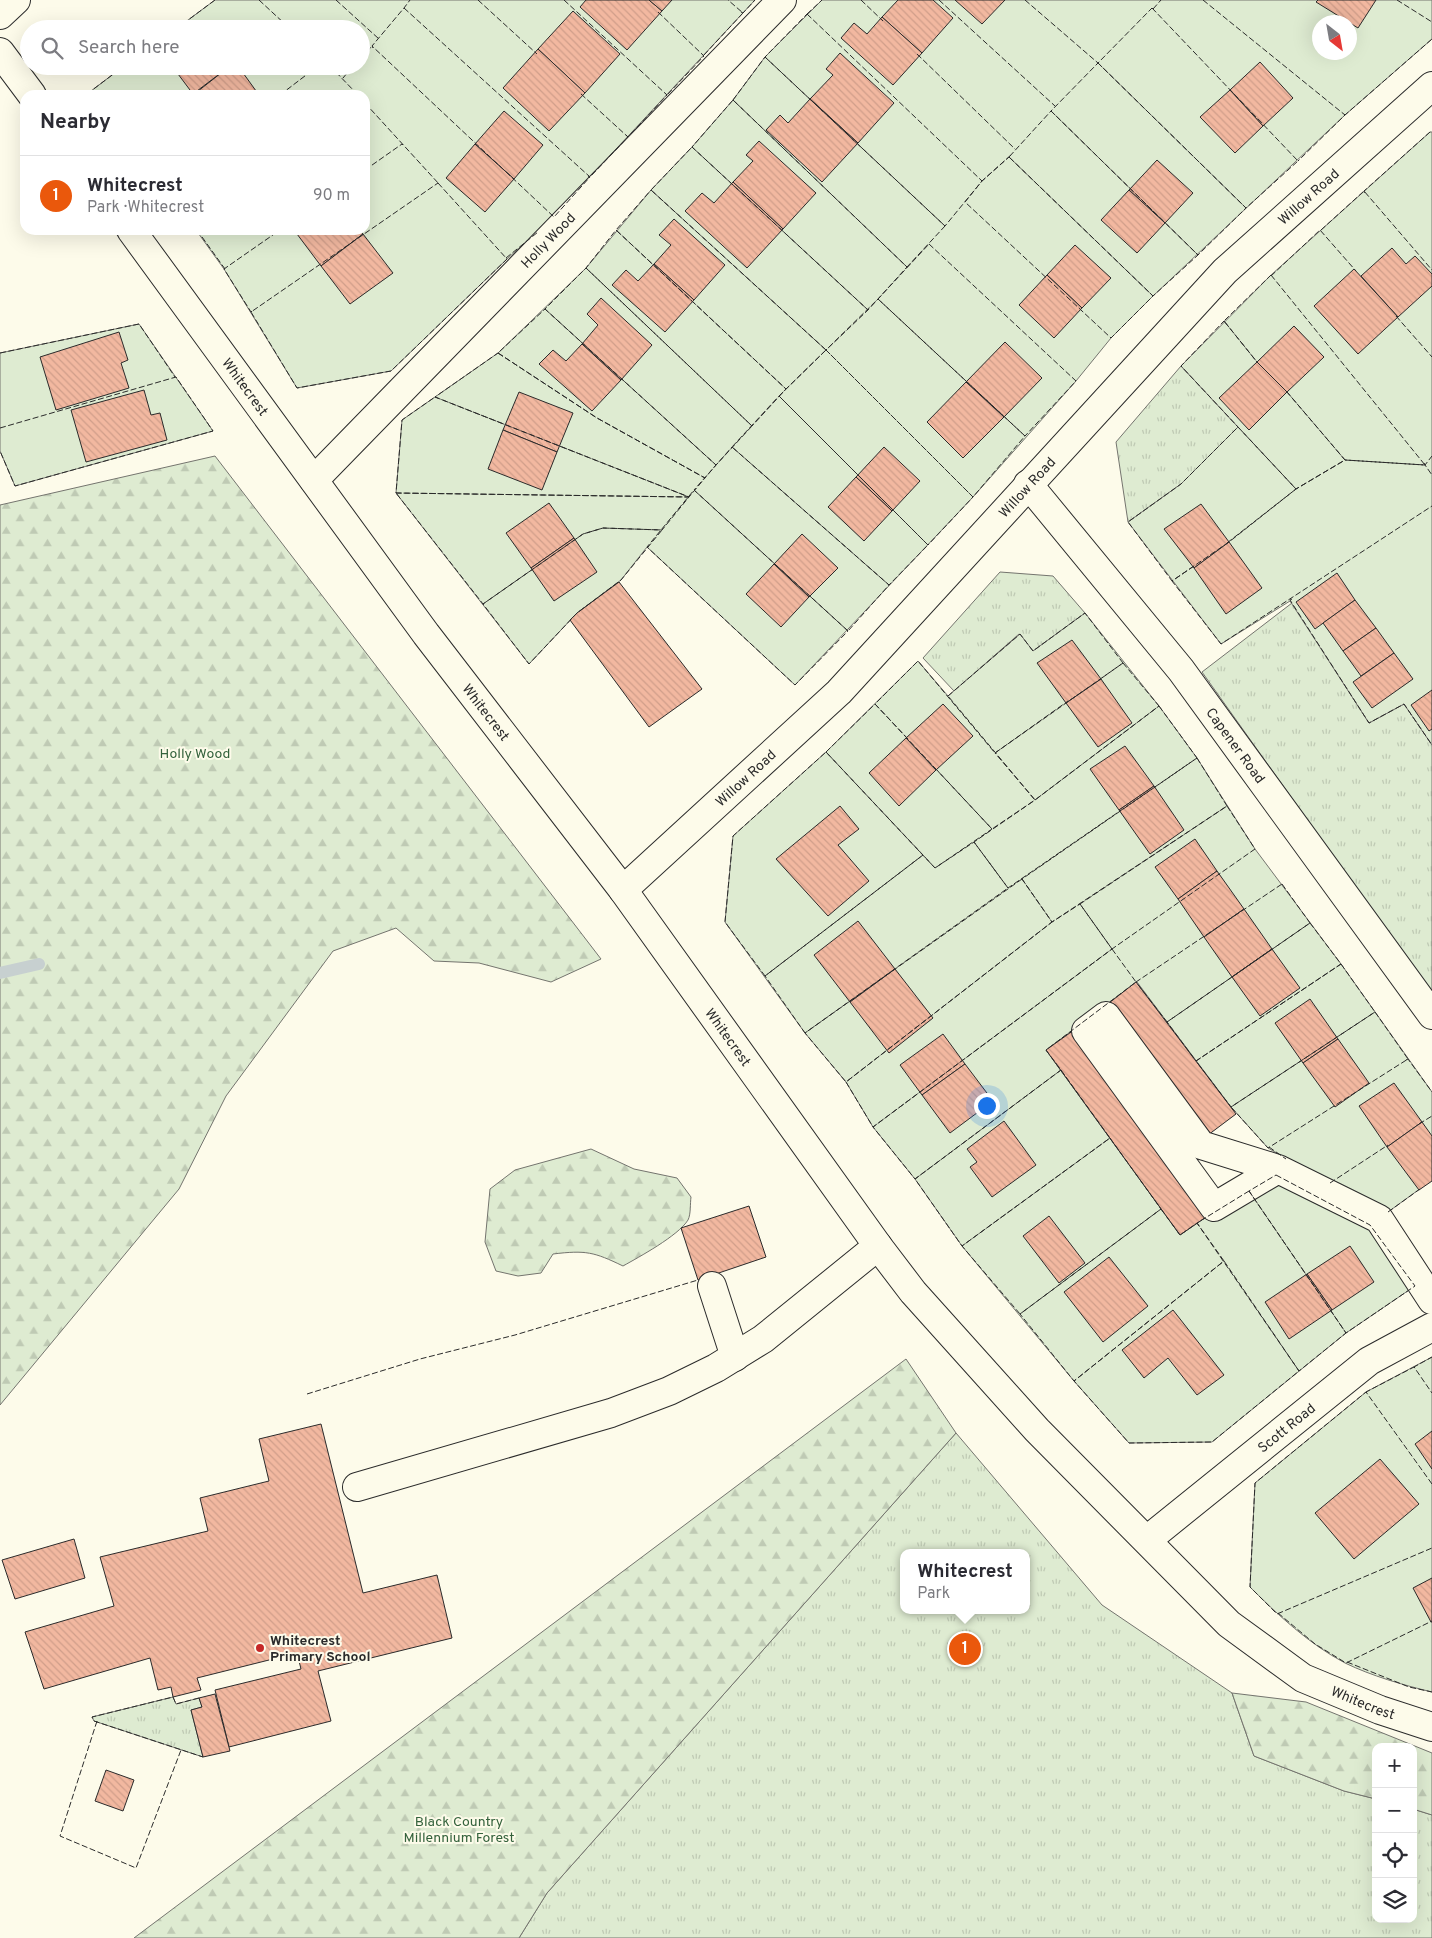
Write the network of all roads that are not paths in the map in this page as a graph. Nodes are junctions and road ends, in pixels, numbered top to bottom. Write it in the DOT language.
graph roads {
  1 [pos="16,0"];
  2 [pos="782,0"];
  3 [pos="0,15"];
  4 [pos="0,52"];
  5 [pos="1432,86"];
  6 [pos="28,90"];
  7 [pos="135,235"];
  8 [pos="314,480"];
  9 [pos="1028,484"];
  10 [pos="623,890"];
  11 [pos="1432,1015"];
  12 [pos="1278,1169"];
  13 [pos="878,1246"];
  14 [pos="712,1286"];
  15 [pos="1432,1300"];
  16 [pos="1432,1327"];
  17 [pos="735,1357"];
  18 [pos="357,1487"];
  19 [pos="1146,1540"];
  20 [pos="1432,1727"];
  1 -- 3 [label="street"];
  2 -- 8 [label="street, Holly Wood"];
  4 -- 6 [label="street"];
  5 -- 9 [label="street, Willow Road"];
  7 -- 8 [label="street, Whitecrest"];
  8 -- 10 [label="street, Whitecrest"];
  9 -- 10 [label="street, Willow Road"];
  9 -- 11 [label="street, Capener Road"];
  10 -- 13 [label="street, Whitecrest"];
  12 -- 12 [label="street"];
  12 -- 15 [label="street"];
  13 -- 17 [label="street"];
  13 -- 19 [label="street, Whitecrest"];
  14 -- 17 [label="street"];
  16 -- 19 [label="street, Scott Road"];
  17 -- 18 [label="street"];
  19 -- 20 [label="street, Whitecrest"];
}
